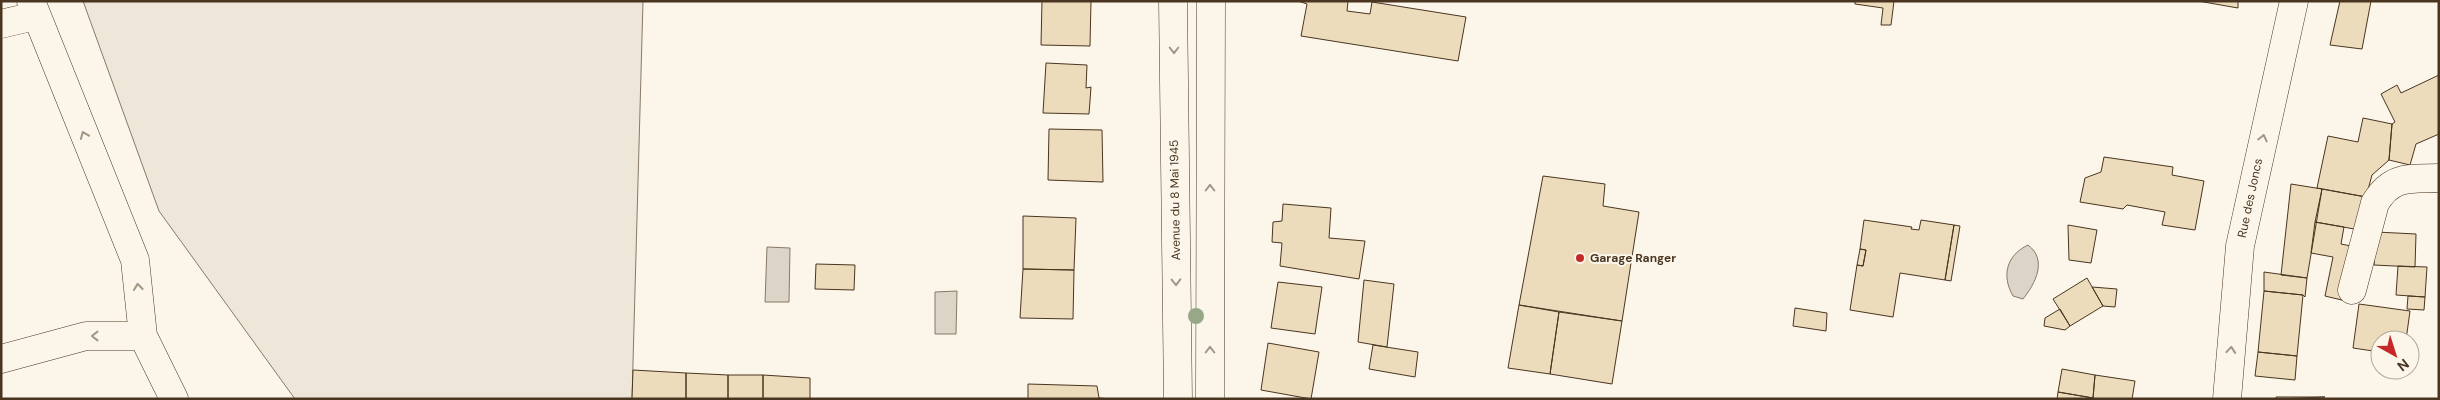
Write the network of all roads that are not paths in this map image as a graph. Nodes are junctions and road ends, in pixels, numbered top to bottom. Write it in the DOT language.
graph roads {
  1 [pos="1174,1"];
  2 [pos="1211,1"];
  3 [pos="2294,1"];
  4 [pos="33,9"];
  5 [pos="1,24"];
  6 [pos="2439,178"];
  7 [pos="2352,290"];
  8 [pos="143,336"];
  9 [pos="1,359"];
  10 [pos="174,399"];
  11 [pos="1178,399"];
  12 [pos="1210,399"];
  13 [pos="2227,399"];
  1 -- 11 [label="main road, Avenue du 8 Mai 1945, one-way"];
  12 -- 2 [label="main road, one-way"];
  13 -- 3 [label="main road, Rue des Joncs, one-way"];
  4 -- 5 [label="main road"];
  8 -- 4 [label="main road, one-way"];
  6 -- 7 [label="main road"];
  8 -- 9 [label="main road, one-way"];
  8 -- 10 [label="main road"];
}
